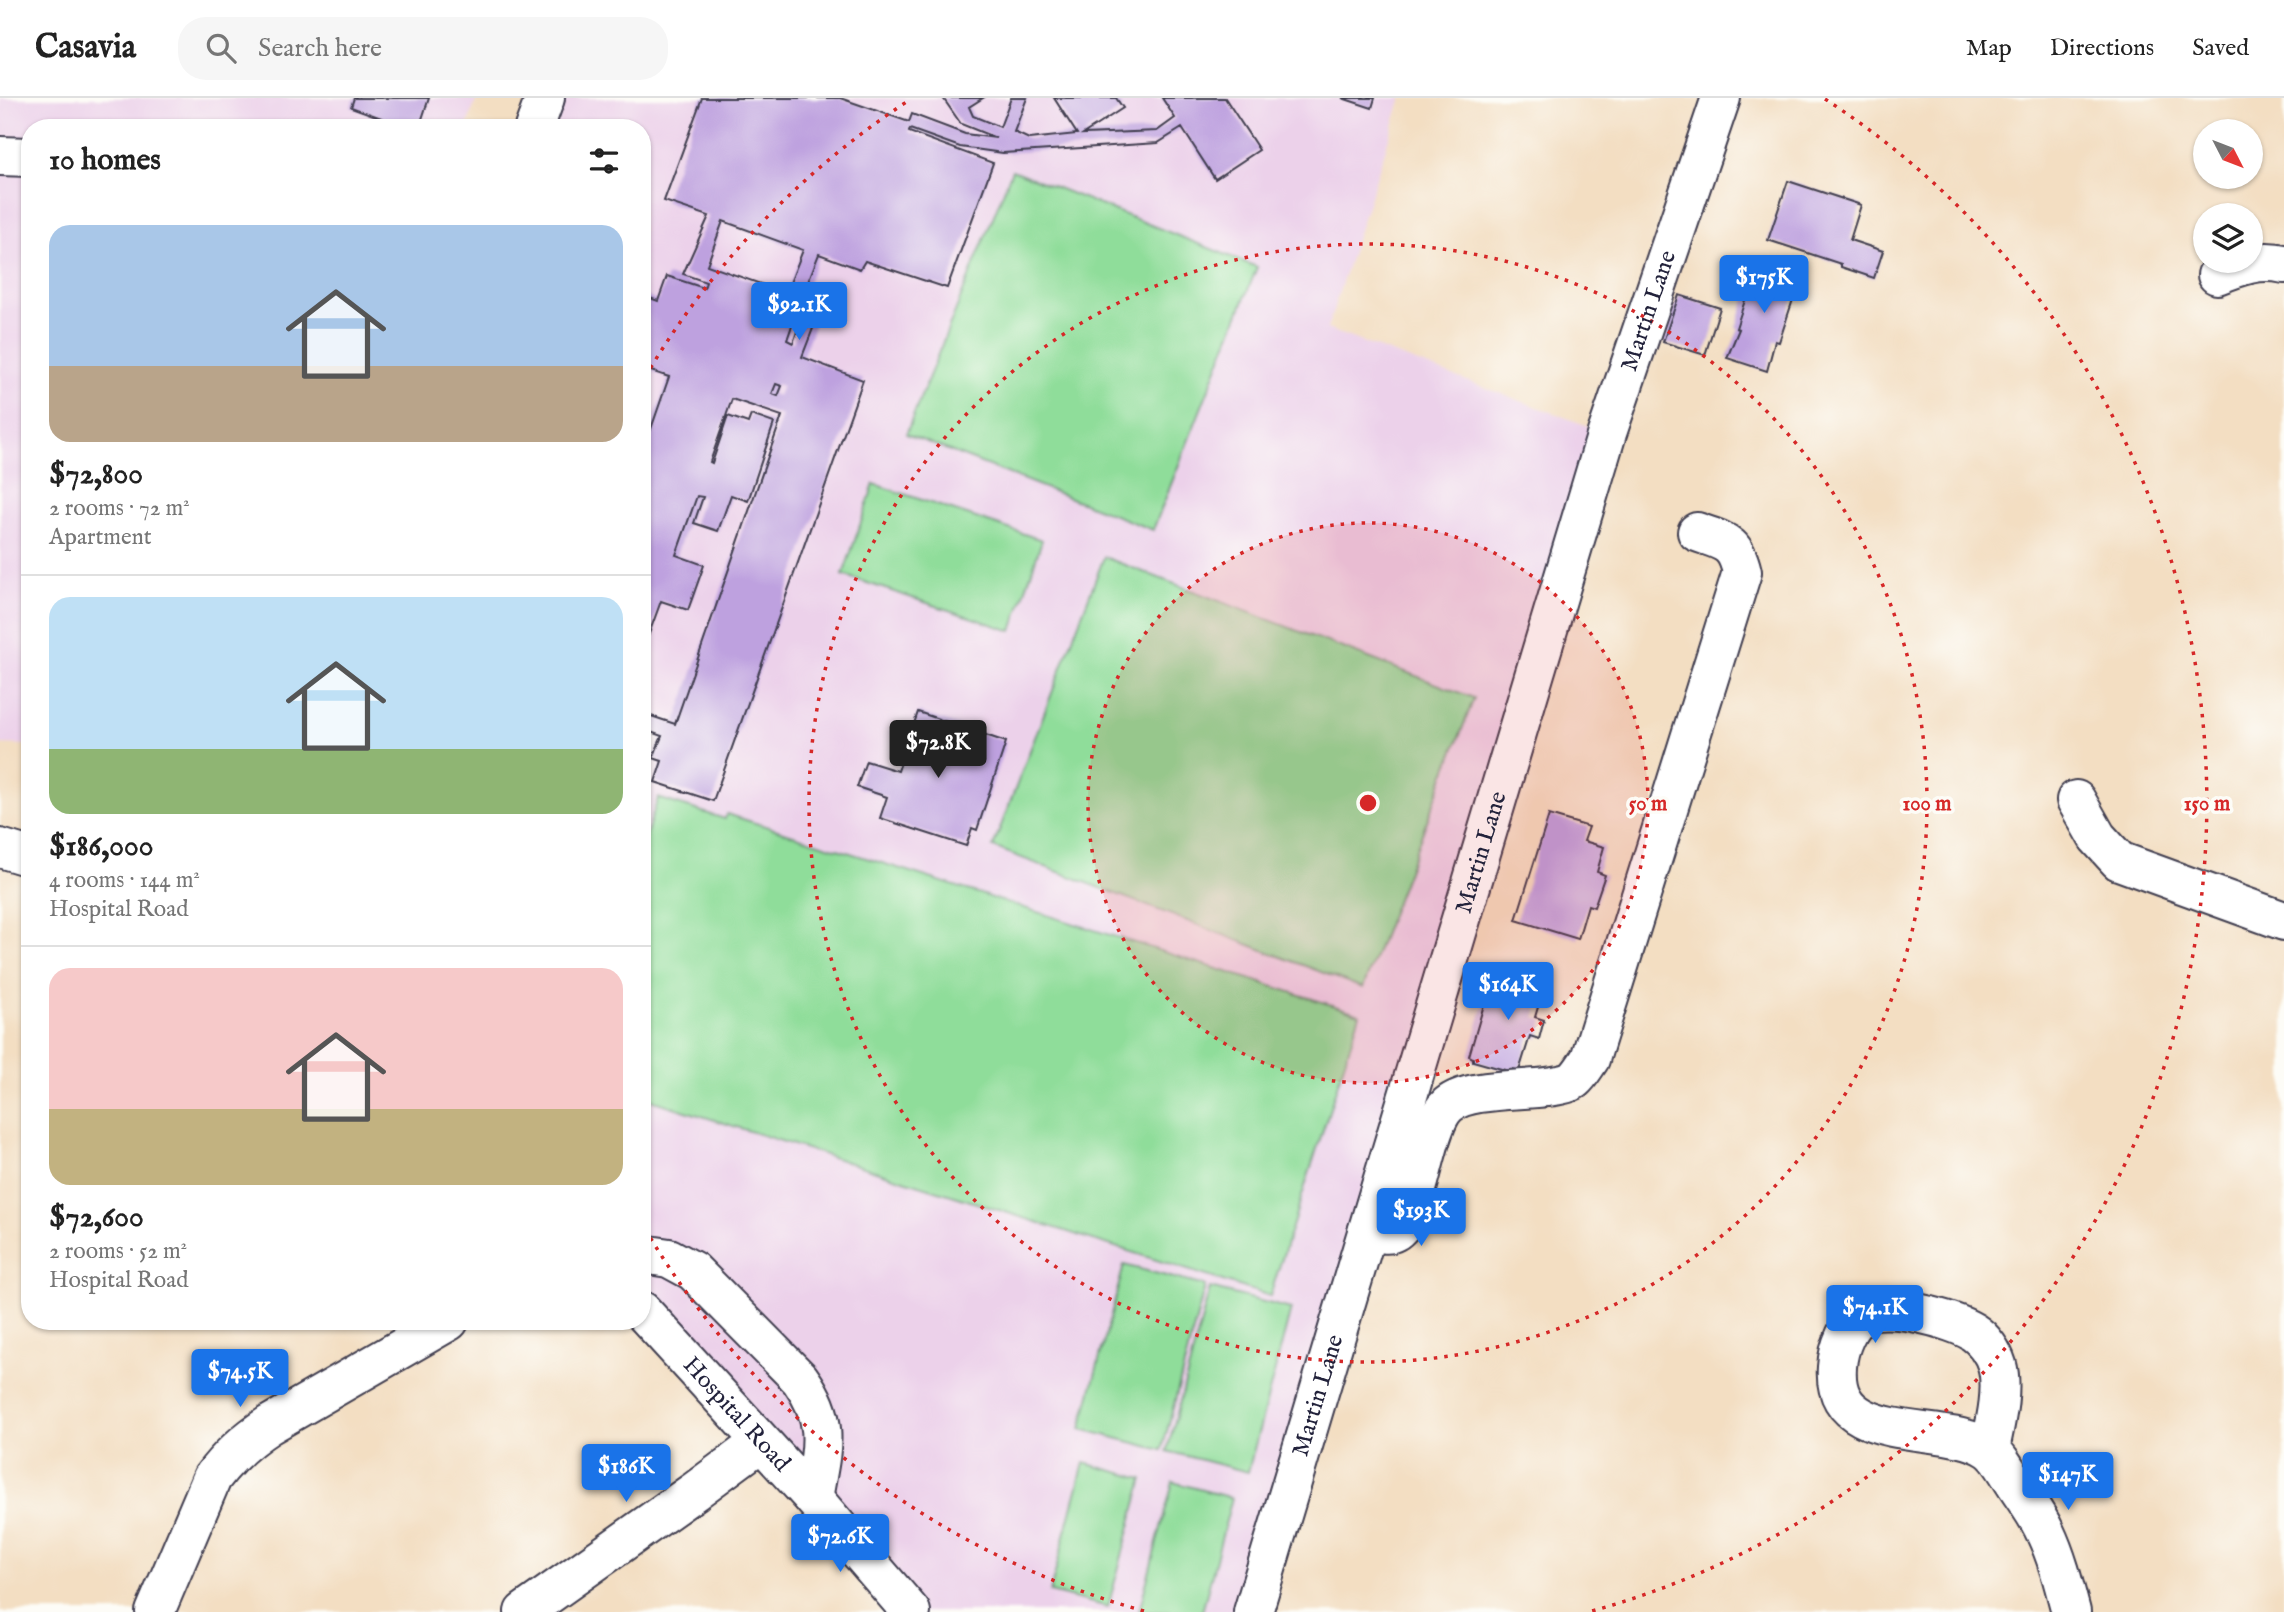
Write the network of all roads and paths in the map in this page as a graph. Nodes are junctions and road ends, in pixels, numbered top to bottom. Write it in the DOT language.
graph roads {
  1 [pos="545,98"];
  2 [pos="1721,98"];
  3 [pos="537,119"];
  4 [pos="0,156"];
  5 [pos="21,157"];
  6 [pos="2284,264"];
  7 [pos="2217,275"];
  8 [pos="1698,533"];
  9 [pos="2076,800"];
  10 [pos="0,848"];
  11 [pos="21,854"];
  12 [pos="2284,921"];
  13 [pos="1368,1230"];
  14 [pos="651,1255"];
  15 [pos="651,1321"];
  16 [pos="433,1330"];
  17 [pos="761,1442"];
  18 [pos="1990,1449"];
  19 [pos="813,1498"];
  20 [pos="155,1612"];
  21 [pos="524,1612"];
  22 [pos="911,1612"];
  23 [pos="1253,1612"];
  24 [pos="2071,1612"];
  1 -- 3 [label="street"];
  2 -- 13 [label="street, Martin Lane"];
  4 -- 5 [label="street"];
  6 -- 7 [label="street"];
  8 -- 13 [label="street"];
  9 -- 12 [label="street"];
  10 -- 11 [label="street"];
  13 -- 23 [label="street, Martin Lane"];
  14 -- 19 [label="street"];
  15 -- 17 [label="street, Hospital Road"];
  16 -- 20 [label="street"];
  17 -- 19 [label="street, Hospital Road"];
  17 -- 21 [label="street"];
  18 -- 18 [label="street"];
  18 -- 24 [label="street"];
  19 -- 22 [label="street, Hospital Road"];
}
